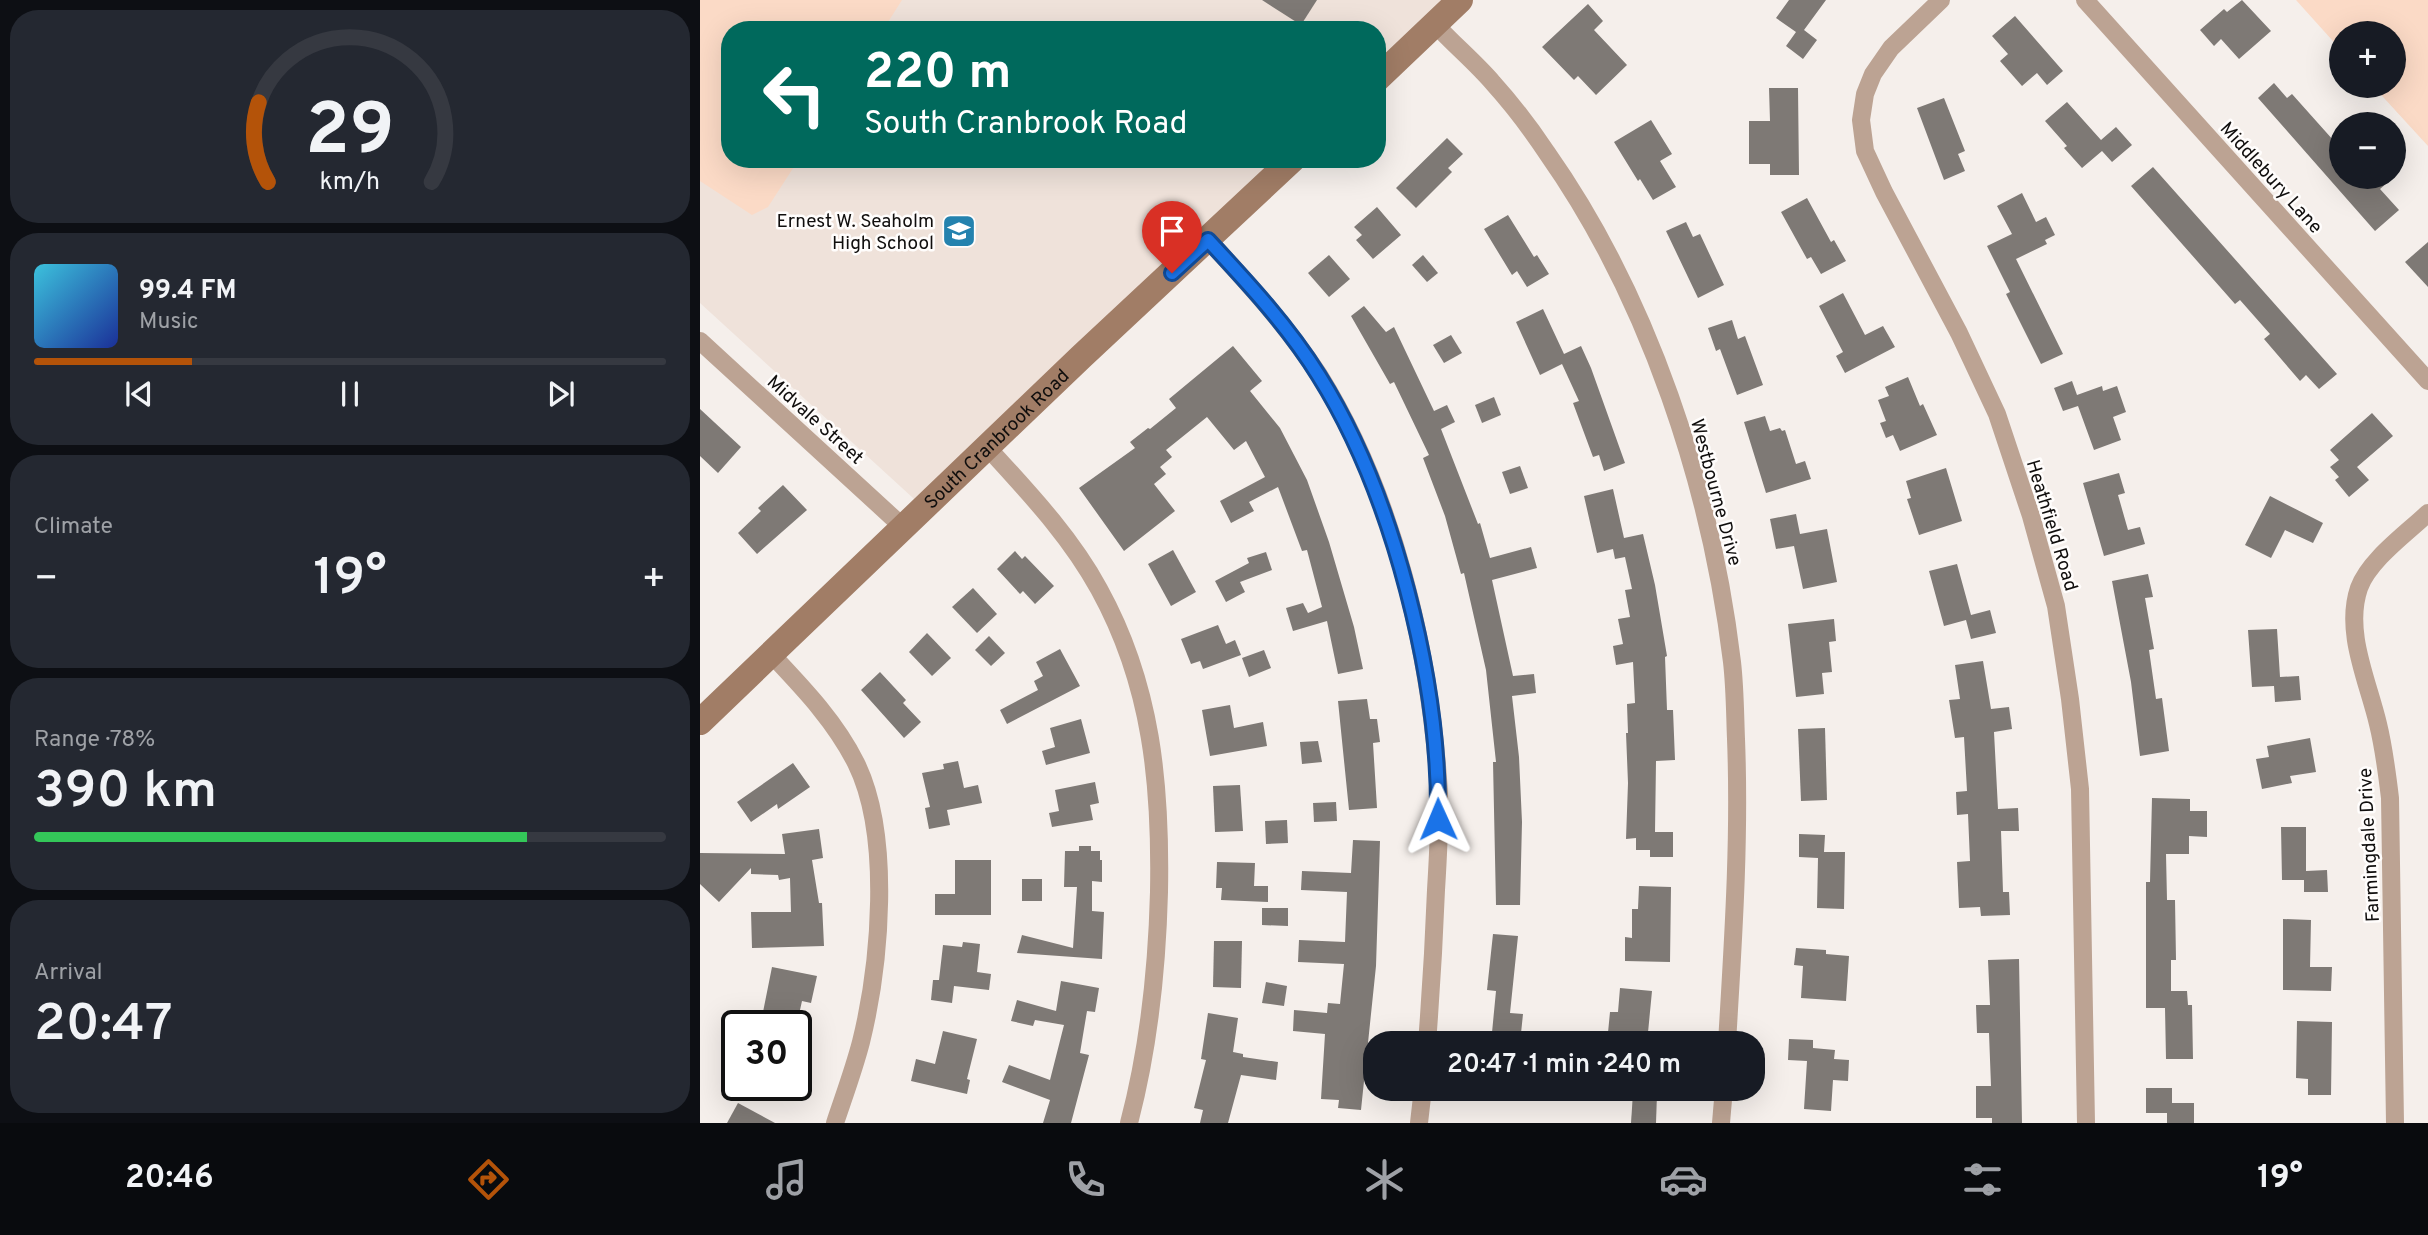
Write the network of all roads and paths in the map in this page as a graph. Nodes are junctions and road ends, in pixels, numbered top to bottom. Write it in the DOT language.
graph roads {
  1 [pos="1460,0"];
  2 [pos="1941,0"];
  3 [pos="2085,0"];
  4 [pos="1435,24"];
  5 [pos="1386,70"];
  6 [pos="1284,168"];
  7 [pos="1208,240"];
  8 [pos="700,341"];
  9 [pos="2428,381"];
  10 [pos="988,448"];
  11 [pos="2428,513"];
  12 [pos="903,527"];
  13 [pos="771,654"];
  14 [pos="702,717"];
  15 [pos="1428,1031"];
  16 [pos="1728,1031"];
  17 [pos="1422,1101"];
  18 [pos="1723,1101"];
  19 [pos="835,1123"];
  20 [pos="1129,1123"];
  21 [pos="1419,1123"];
  22 [pos="1721,1123"];
  23 [pos="2086,1123"];
  24 [pos="2395,1123"];
  1 -- 4 [label="street"];
  2 -- 23 [label="street, Heathfield Road"];
  3 -- 9 [label="street, Middlebury Lane"];
  4 -- 5 [label="street"];
  4 -- 16 [label="street, Westbourne Drive"];
  6 -- 7 [label="street, South Cranbrook Road"];
  7 -- 10 [label="street, South Cranbrook Road"];
  7 -- 15 [label="street"];
  8 -- 12 [label="street, Midvale Street"];
  10 -- 12 [label="street, South Cranbrook Road"];
  10 -- 20 [label="street"];
  11 -- 24 [label="street, Farmingdale Drive"];
  12 -- 13 [label="street, South Cranbrook Road"];
  13 -- 14 [label="street, South Cranbrook Road"];
  13 -- 19 [label="street"];
  17 -- 21 [label="street"];
  18 -- 22 [label="street"];
}
